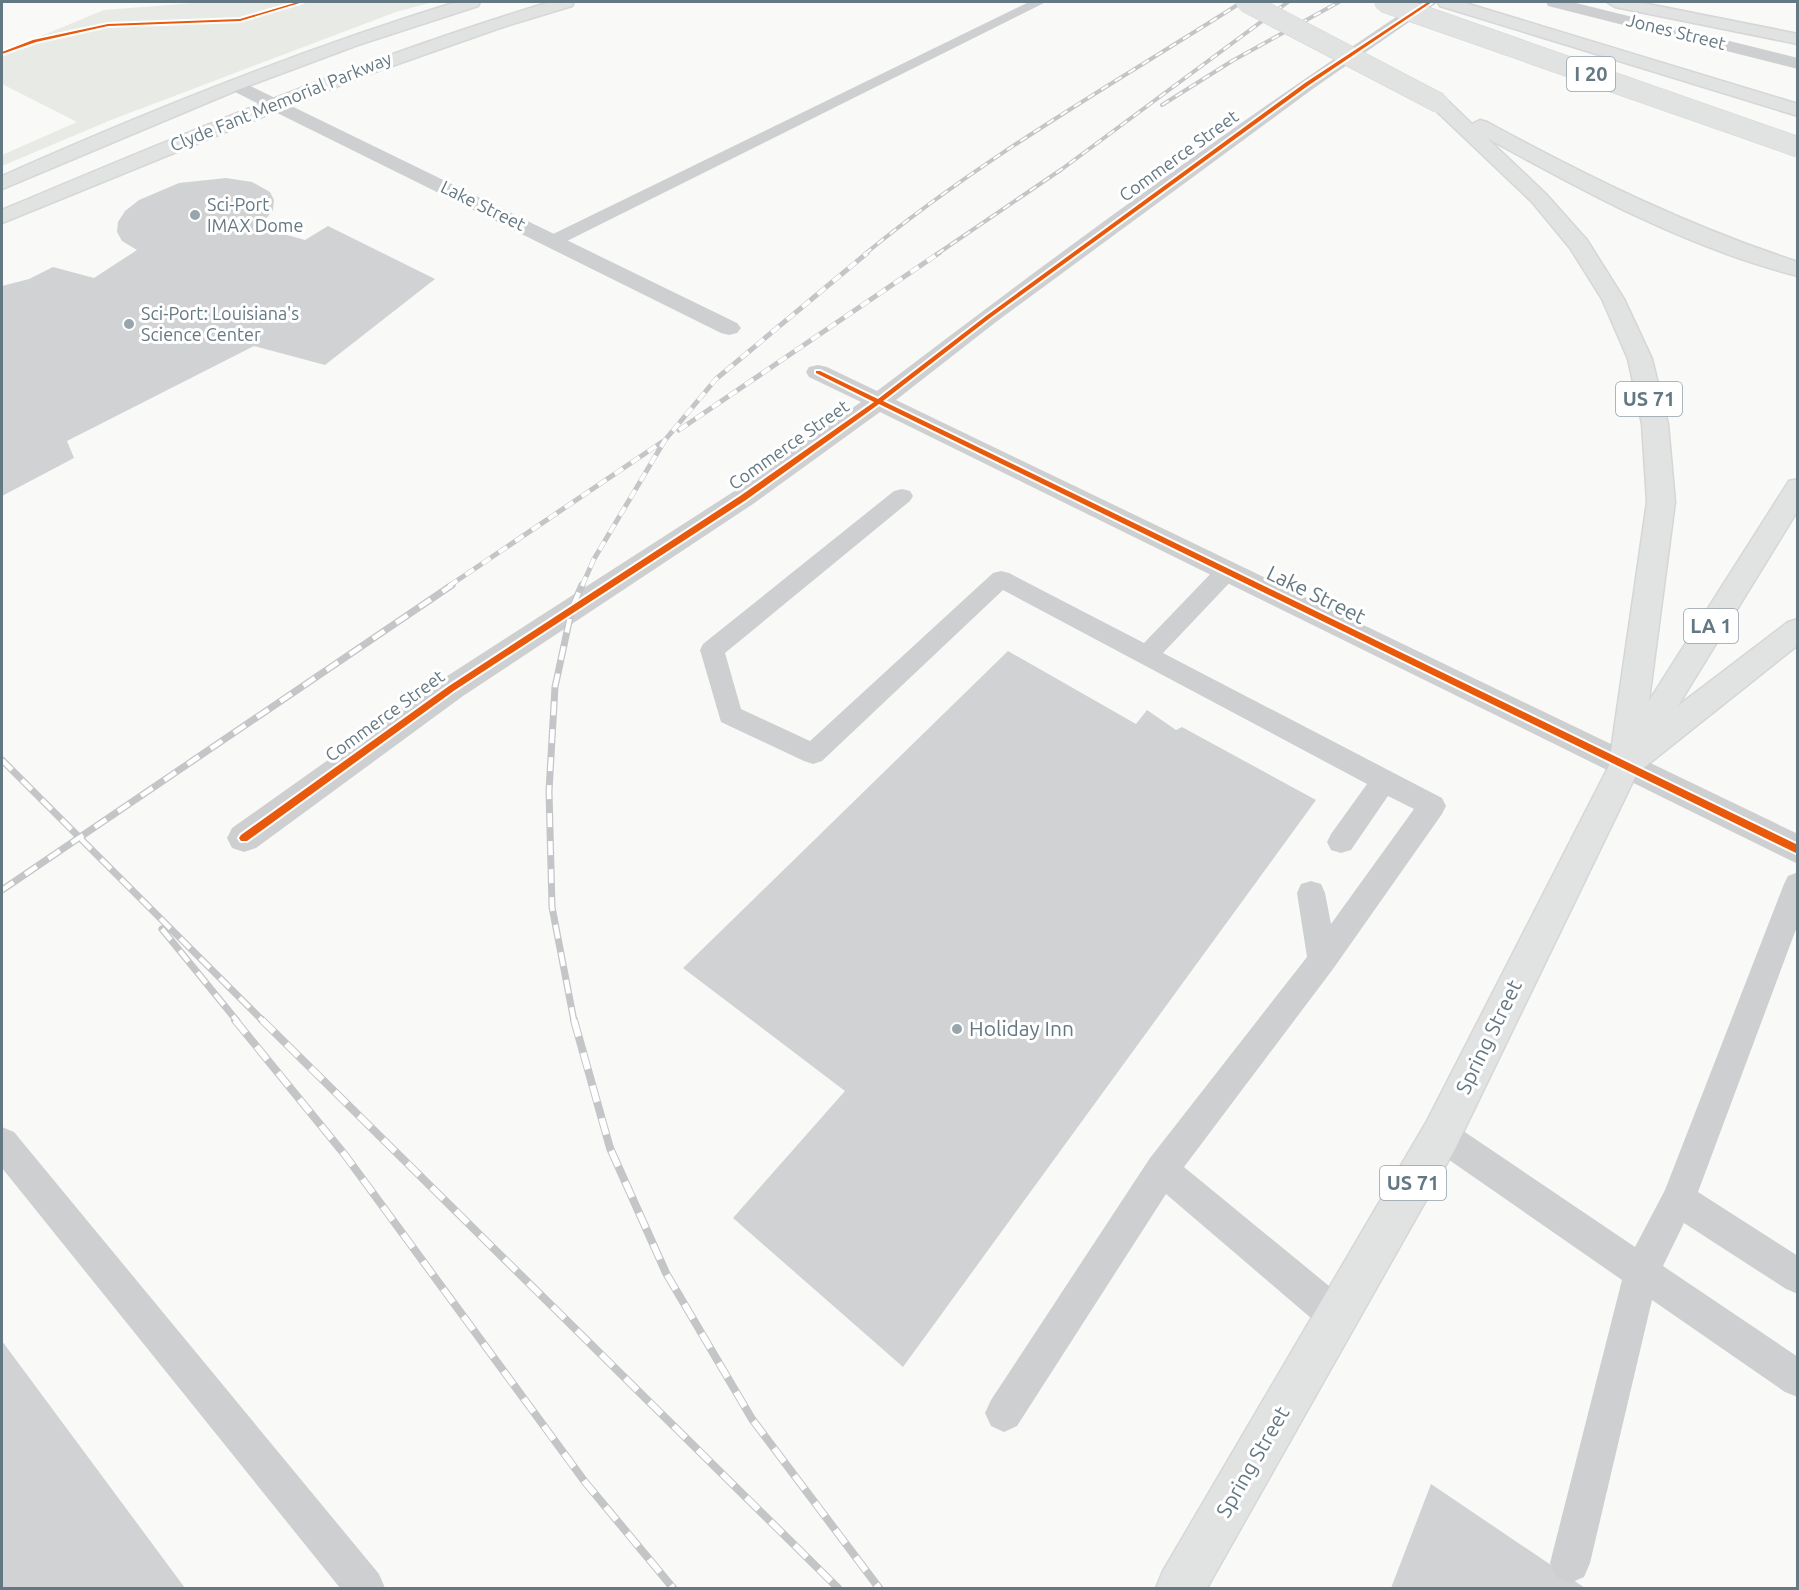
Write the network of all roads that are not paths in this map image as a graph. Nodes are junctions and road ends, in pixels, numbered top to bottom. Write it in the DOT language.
graph roads {
  1 [pos="472,2"];
  2 [pos="566,2"];
  3 [pos="1039,2"];
  4 [pos="1246,2"];
  5 [pos="1384,2"];
  6 [pos="1430,2"];
  7 [pos="1446,2"];
  8 [pos="1554,2"];
  9 [pos="1615,2"];
  10 [pos="1797,39"];
  11 [pos="1797,64"];
  12 [pos="237,85"];
  13 [pos="1439,103"];
  14 [pos="274,104"];
  15 [pos="1797,110"];
  16 [pos="1797,147"];
  17 [pos="2,183"];
  18 [pos="2,217"];
  19 [pos="553,241"];
  20 [pos="1797,269"];
  21 [pos="729,328"];
  22 [pos="818,372"];
  23 [pos="879,401"];
  24 [pos="1797,487"];
  25 [pos="902,496"];
  26 [pos="1227,571"];
  27 [pos="1797,629"];
  28 [pos="1146,656"];
  29 [pos="1625,765"];
  30 [pos="1384,781"];
  31 [pos="244,838"];
  32 [pos="1341,842"];
  33 [pos="1797,850"];
  34 [pos="1797,884"];
  35 [pos="1311,893"];
  36 [pos="1322,960"];
  37 [pos="1441,1135"];
  38 [pos="2,1143"];
  39 [pos="1162,1170"];
  40 [pos="1678,1199"];
  41 [pos="1642,1271"];
  42 [pos="1797,1276"];
  43 [pos="1338,1317"];
  44 [pos="1797,1380"];
  45 [pos="1004,1413"];
  46 [pos="1570,1563"];
  47 [pos="365,1588"];
  48 [pos="1180,1588"];
  1 -- 12 [label="main road, Clyde Fant Memorial Parkway"];
  2 -- 14 [label="main road, Clyde Fant Memorial Parkway"];
  3 -- 19 [label="lane"];
  4 -- 13 [label="main road, US 71, bridge"];
  5 -- 16 [label="main road, I 20, bridge"];
  6 -- 23 [label="street, Commerce Street"];
  7 -- 15 [label="main road, I 20"];
  8 -- 11 [label="street, Jones Street"];
  9 -- 10 [label="main road"];
  12 -- 14 [label="street, Lake Street"];
  12 -- 17 [label="main road, Clyde Fant Memorial Parkway"];
  13 -- 20 [label="main road"];
  13 -- 29 [label="main road, US 71"];
  14 -- 18 [label="main road, Clyde Fant Memorial Parkway"];
  14 -- 19 [label="street, Lake Street"];
  19 -- 21 [label="street, Lake Street"];
  22 -- 23 [label="street, Lake Street"];
  23 -- 26 [label="street, Lake Street"];
  23 -- 31 [label="street, Commerce Street"];
  24 -- 29 [label="main road, Spring Street / LA 1"];
  25 -- 28 [label="lane"];
  26 -- 28 [label="lane"];
  26 -- 29 [label="street, Lake Street"];
  27 -- 29 [label="main road"];
  28 -- 30 [label="lane"];
  29 -- 33 [label="street, Lake Street"];
  29 -- 37 [label="main road, Spring Street / US 71"];
  30 -- 32 [label="lane"];
  30 -- 36 [label="lane"];
  34 -- 40 [label="lane"];
  35 -- 36 [label="lane"];
  36 -- 39 [label="lane"];
  37 -- 41 [label="lane"];
  37 -- 43 [label="main road, Spring Street / US 71"];
  38 -- 47 [label="lane"];
  39 -- 43 [label="lane"];
  39 -- 45 [label="lane"];
  40 -- 41 [label="lane"];
  40 -- 42 [label="lane"];
  41 -- 44 [label="lane"];
  41 -- 46 [label="lane"];
  43 -- 48 [label="main road, Spring Street / US 71"];
}
